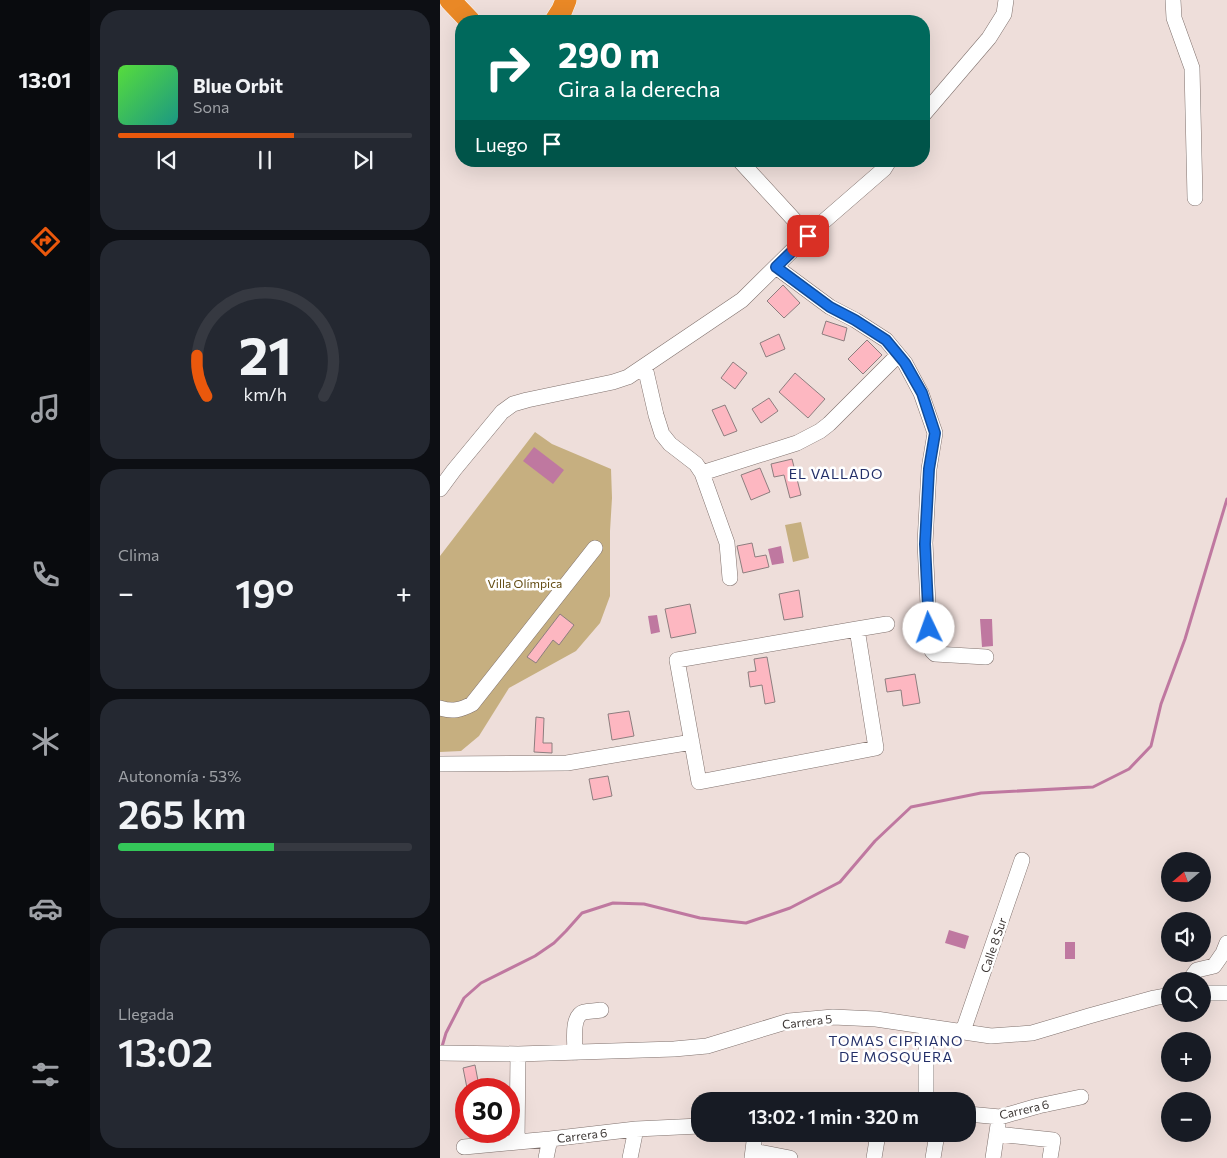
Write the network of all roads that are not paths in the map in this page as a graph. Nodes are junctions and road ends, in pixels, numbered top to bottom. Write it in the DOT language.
graph roads {
  1 [pos="450,0"];
  2 [pos="566,0"];
  3 [pos="1006,0"];
  4 [pos="1173,0"];
  5 [pos="464,15"];
  6 [pos="559,15"];
  7 [pos="930,107"];
  8 [pos="745,167"];
  9 [pos="885,167"];
  10 [pos="1195,198"];
  11 [pos="808,236"];
  12 [pos="776,267"];
  13 [pos="898,355"];
  14 [pos="645,367"];
  15 [pos="702,473"];
  16 [pos="440,489"];
  17 [pos="595,548"];
  18 [pos="730,578"];
  19 [pos="887,624"];
  20 [pos="857,629"];
  21 [pos="986,657"];
  22 [pos="440,708"];
  23 [pos="692,742"];
  24 [pos="440,764"];
  25 [pos="1022,860"];
  26 [pos="1227,943"];
  27 [pos="1196,972"];
  28 [pos="1211,993"];
  29 [pos="1227,993"];
  30 [pos="1161,997"];
  31 [pos="601,1010"];
  32 [pos="926,1027"];
  33 [pos="963,1031"];
  34 [pos="440,1053"];
  35 [pos="574,1053"];
  36 [pos="518,1054"];
  37 [pos="518,1078"];
  38 [pos="926,1092"];
  39 [pos="1081,1097"];
  40 [pos="976,1115"];
  41 [pos="1000,1117"];
  42 [pos="691,1126"];
  43 [pos="636,1129"];
  44 [pos="997,1134"];
  45 [pos="550,1139"];
  46 [pos="520,1142"];
  47 [pos="754,1142"];
  48 [pos="877,1142"];
  49 [pos="936,1142"];
  50 [pos="514,1143"];
  51 [pos="464,1147"];
  52 [pos="490,1151"];
  53 [pos="752,1155"];
  54 [pos="546,1158"];
  55 [pos="630,1158"];
  56 [pos="790,1158"];
  57 [pos="874,1158"];
  58 [pos="933,1158"];
  59 [pos="993,1158"];
  60 [pos="1050,1158"];
  1 -- 5 [label="highway"];
  2 -- 6 [label="highway"];
  3 -- 7 [label="street"];
  4 -- 10 [label="street"];
  8 -- 11 [label="street"];
  9 -- 11 [label="street"];
  11 -- 12 [label="street"];
  12 -- 13 [label="street"];
  12 -- 14 [label="street"];
  13 -- 15 [label="street"];
  13 -- 21 [label="street"];
  14 -- 15 [label="street"];
  14 -- 16 [label="street"];
  15 -- 18 [label="street"];
  17 -- 22 [label="street"];
  19 -- 20 [label="street"];
  20 -- 23 [label="street"];
  20 -- 23 [label="street"];
  23 -- 24 [label="street"];
  25 -- 33 [label="street, Calle 8 Sur"];
  26 -- 27 [label="street"];
  28 -- 29 [label="street"];
  30 -- 33 [label="street, Carrera 5"];
  31 -- 35 [label="street"];
  32 -- 33 [label="street, Carrera 5"];
  32 -- 35 [label="street, Carrera 5"];
  32 -- 38 [label="street"];
  34 -- 36 [label="street, Carrera 5"];
  35 -- 36 [label="street, Carrera 5"];
  36 -- 37 [label="street"];
  39 -- 41 [label="street, Carrera 6"];
  40 -- 41 [label="street, Carrera 6"];
  41 -- 44 [label="street"];
  42 -- 43 [label="street, Carrera 6"];
  43 -- 45 [label="street, Carrera 6"];
  43 -- 55 [label="street"];
  44 -- 59 [label="street"];
  44 -- 60 [label="street"];
  45 -- 46 [label="street, Carrera 6"];
  45 -- 54 [label="street"];
  47 -- 53 [label="street"];
  48 -- 57 [label="street"];
  49 -- 58 [label="street"];
  50 -- 52 [label="street, Carrera 6"];
  51 -- 52 [label="street, Carrera 6"];
  53 -- 56 [label="street"];
}
